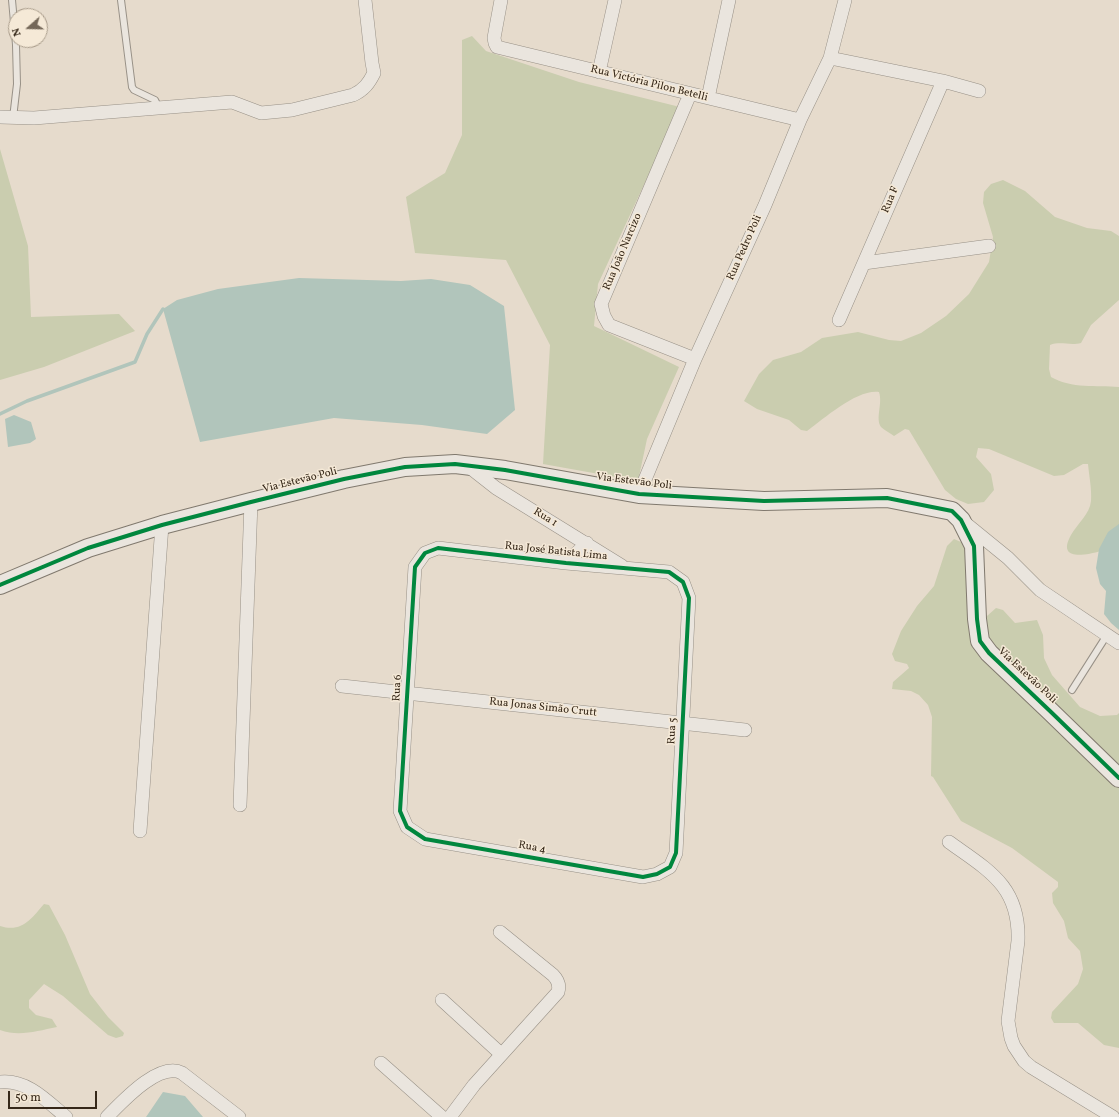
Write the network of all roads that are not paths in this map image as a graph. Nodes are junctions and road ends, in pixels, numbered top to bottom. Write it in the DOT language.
graph roads {
  1 [pos="12,0"];
  2 [pos="122,0"];
  3 [pos="365,0"];
  4 [pos="501,0"];
  5 [pos="615,0"];
  6 [pos="729,0"];
  7 [pos="845,0"];
  8 [pos="830,58"];
  9 [pos="599,72"];
  10 [pos="943,81"];
  11 [pos="979,91"];
  12 [pos="690,94"];
  13 [pos="708,98"];
  14 [pos="159,108"];
  15 [pos="6,118"];
  16 [pos="800,120"];
  17 [pos="989,246"];
  18 [pos="864,263"];
  19 [pos="839,320"];
  20 [pos="695,359"];
  21 [pos="468,466"];
  22 [pos="639,494"];
  23 [pos="251,502"];
  24 [pos="961,520"];
  25 [pos="162,525"];
  26 [pos="586,543"];
  27 [pos="425,553"];
  28 [pos="566,563"];
  29 [pos="624,567"];
  30 [pos="683,582"];
  31 [pos="0,585"];
  32 [pos="1108,635"];
  33 [pos="1119,643"];
  34 [pos="342,686"];
  35 [pos="1072,690"];
  36 [pos="407,693"];
  37 [pos="683,723"];
  38 [pos="745,730"];
  39 [pos="1119,778"];
  40 [pos="240,805"];
  41 [pos="407,827"];
  42 [pos="140,831"];
  43 [pos="949,842"];
  44 [pos="657,874"];
  45 [pos="500,932"];
  46 [pos="442,1000"];
  47 [pos="501,1054"];
  48 [pos="381,1063"];
  49 [pos="0,1082"];
  50 [pos="66,1117"];
  51 [pos="107,1117"];
  52 [pos="239,1117"];
  53 [pos="442,1117"];
  54 [pos="450,1117"];
  55 [pos="1113,1117"];
  1 -- 15 [label="lane"];
  2 -- 14 [label="lane"];
  3 -- 14 [label="street"];
  4 -- 9 [label="street, Rua Victória Pilon Betelli"];
  5 -- 9 [label="street"];
  6 -- 13 [label="street"];
  7 -- 8 [label="street, Rua Pedro Poli"];
  8 -- 10 [label="street"];
  8 -- 16 [label="street, Rua Pedro Poli"];
  9 -- 12 [label="street, Rua Victória Pilon Betelli"];
  10 -- 11 [label="street"];
  10 -- 18 [label="street, Rua F"];
  12 -- 13 [label="street, Rua Victória Pilon Betelli"];
  12 -- 20 [label="street, Rua João Narcizo"];
  13 -- 16 [label="street, Rua Victória Pilon Betelli"];
  14 -- 15 [label="street"];
  16 -- 20 [label="street, Rua Pedro Poli"];
  17 -- 18 [label="street"];
  18 -- 19 [label="street, Rua F"];
  20 -- 22 [label="street, Rua Pedro Poli"];
  21 -- 22 [label="main road, Via Estevão Poli"];
  21 -- 23 [label="main road, Via Estevão Poli"];
  21 -- 26 [label="street, Rua 1"];
  22 -- 24 [label="main road, Via Estevão Poli"];
  23 -- 25 [label="main road, Via Estevão Poli"];
  23 -- 40 [label="street"];
  24 -- 32 [label="street"];
  24 -- 39 [label="main road, Via Estevão Poli"];
  25 -- 31 [label="main road, Via Estevão Poli"];
  25 -- 42 [label="street"];
  26 -- 28 [label="street"];
  26 -- 29 [label="street, Rua 1"];
  27 -- 28 [label="street, Rua José Batista Lima"];
  27 -- 36 [label="street, Rua 6"];
  28 -- 29 [label="street, Rua José Batista Lima"];
  29 -- 30 [label="street, Rua José Batista Lima"];
  30 -- 37 [label="street, Rua 5"];
  32 -- 33 [label="street"];
  32 -- 35 [label="lane"];
  34 -- 36 [label="street, Rua Jonas Simão Crutt"];
  36 -- 37 [label="street, Rua Jonas Simão Crutt"];
  36 -- 41 [label="street, Rua 6"];
  37 -- 38 [label="street, Rua Jonas Simão Crutt"];
  37 -- 44 [label="street, Rua 5"];
  41 -- 44 [label="street, Rua 4"];
  43 -- 55 [label="street"];
  45 -- 47 [label="street"];
  46 -- 47 [label="street"];
  47 -- 54 [label="street"];
  48 -- 53 [label="street"];
  49 -- 50 [label="street"];
  51 -- 52 [label="street"];
}
